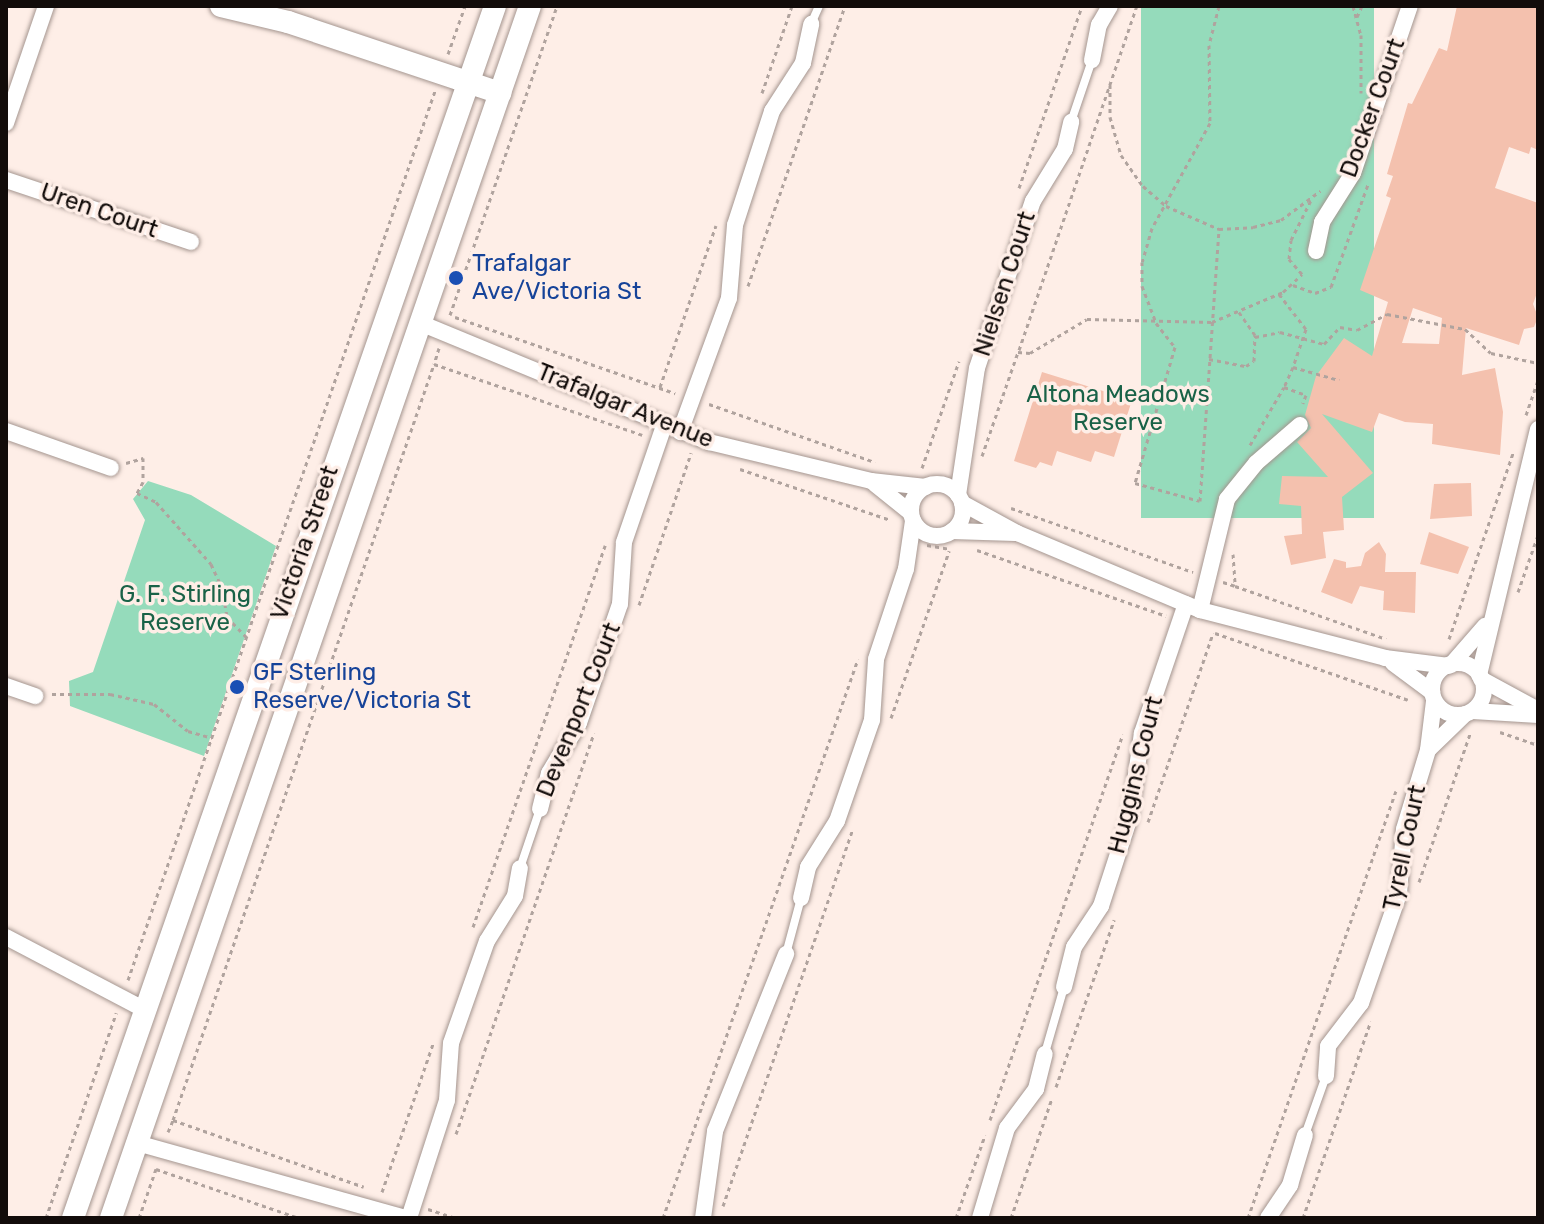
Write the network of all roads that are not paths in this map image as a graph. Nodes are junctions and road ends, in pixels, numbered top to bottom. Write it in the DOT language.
graph roads {
  1 [pos="46,6"];
  2 [pos="226,6"];
  3 [pos="258,6"];
  4 [pos="495,6"];
  5 [pos="530,6"];
  6 [pos="819,6"];
  7 [pos="1110,6"];
  8 [pos="1410,6"];
  9 [pos="288,22"];
  10 [pos="811,24"];
  11 [pos="1092,60"];
  12 [pos="468,83"];
  13 [pos="500,93"];
  14 [pos="1071,122"];
  15 [pos="6,123"];
  16 [pos="6,180"];
  17 [pos="191,242"];
  18 [pos="1316,251"];
  19 [pos="386,311"];
  20 [pos="420,323"];
  21 [pos="1300,425"];
  22 [pos="1530,427"];
  23 [pos="6,431"];
  24 [pos="661,434"];
  25 [pos="964,454"];
  26 [pos="111,468"];
  27 [pos="871,481"];
  28 [pos="930,486"];
  29 [pos="960,499"];
  30 [pos="912,517"];
  31 [pos="1017,533"];
  32 [pos="948,539"];
  33 [pos="906,569"];
  34 [pos="1193,607"];
  35 [pos="1490,618"];
  36 [pos="1385,658"];
  37 [pos="1449,665"];
  38 [pos="1480,677"];
  39 [pos="6,686"];
  40 [pos="35,696"];
  41 [pos="1433,696"];
  42 [pos="1469,712"];
  43 [pos="1538,713"];
  44 [pos="1428,750"];
  45 [pos="540,809"];
  46 [pos="520,868"];
  47 [pos="801,898"];
  48 [pos="6,937"];
  49 [pos="786,954"];
  50 [pos="1064,987"];
  51 [pos="145,1010"];
  52 [pos="1045,1054"];
  53 [pos="1326,1076"];
  54 [pos="103,1130"];
  55 [pos="1305,1135"];
  56 [pos="137,1143"];
  57 [pos="407,1213"];
  58 [pos="73,1218"];
  59 [pos="111,1218"];
  60 [pos="703,1218"];
  61 [pos="980,1218"];
  62 [pos="1268,1218"];
  1 -- 15 [label="street"];
  2 -- 9 [label="street"];
  3 -- 9 [label="street"];
  4 -- 12 [label="street, Victoria Street"];
  5 -- 13 [label="street, Victoria Street"];
  6 -- 10 [label="lane"];
  7 -- 11 [label="street"];
  8 -- 18 [label="street, Docker Court"];
  9 -- 12 [label="street"];
  10 -- 24 [label="street, Devenport Court"];
  11 -- 14 [label="lane"];
  12 -- 13 [label="street"];
  12 -- 19 [label="street, Victoria Street"];
  13 -- 20 [label="street, Victoria Street"];
  14 -- 25 [label="street, Nielsen Court"];
  16 -- 17 [label="street, Uren Court"];
  19 -- 20 [label="street, Trafalgar Avenue"];
  19 -- 51 [label="street, Victoria Street"];
  20 -- 24 [label="street, Trafalgar Avenue"];
  20 -- 56 [label="street, Victoria Street"];
  21 -- 34 [label="street, Huggins Court"];
  22 -- 35 [label="street"];
  23 -- 26 [label="street"];
  24 -- 27 [label="street, Trafalgar Avenue"];
  24 -- 45 [label="street, Devenport Court"];
  25 -- 28 [label="street"];
  25 -- 29 [label="street, Nielsen Court"];
  27 -- 28 [label="street, Trafalgar Avenue"];
  27 -- 30 [label="street, Trafalgar Avenue"];
  28 -- 29 [label="street"];
  28 -- 30 [label="street"];
  29 -- 31 [label="street"];
  29 -- 32 [label="street"];
  30 -- 32 [label="street"];
  30 -- 33 [label="street"];
  31 -- 32 [label="street"];
  31 -- 34 [label="street"];
  32 -- 33 [label="street"];
  33 -- 47 [label="street"];
  34 -- 36 [label="street"];
  34 -- 50 [label="street, Huggins Court"];
  35 -- 37 [label="street"];
  35 -- 38 [label="street"];
  36 -- 37 [label="street"];
  36 -- 41 [label="street"];
  37 -- 38 [label="street"];
  37 -- 41 [label="street"];
  38 -- 42 [label="street"];
  38 -- 43 [label="street"];
  39 -- 40 [label="street"];
  41 -- 42 [label="street"];
  41 -- 44 [label="street, Tyrell Court"];
  42 -- 43 [label="street"];
  42 -- 44 [label="street, Tyrell Court"];
  44 -- 53 [label="street, Tyrell Court"];
  45 -- 46 [label="lane"];
  46 -- 57 [label="street"];
  47 -- 49 [label="lane"];
  48 -- 51 [label="street"];
  49 -- 60 [label="street"];
  50 -- 52 [label="lane"];
  51 -- 54 [label="street, Victoria Street"];
  52 -- 61 [label="street"];
  53 -- 55 [label="lane"];
  54 -- 56 [label="street"];
  54 -- 58 [label="street, Victoria Street"];
  55 -- 62 [label="street"];
  56 -- 57 [label="street"];
  56 -- 59 [label="street, Victoria Street"];
}
